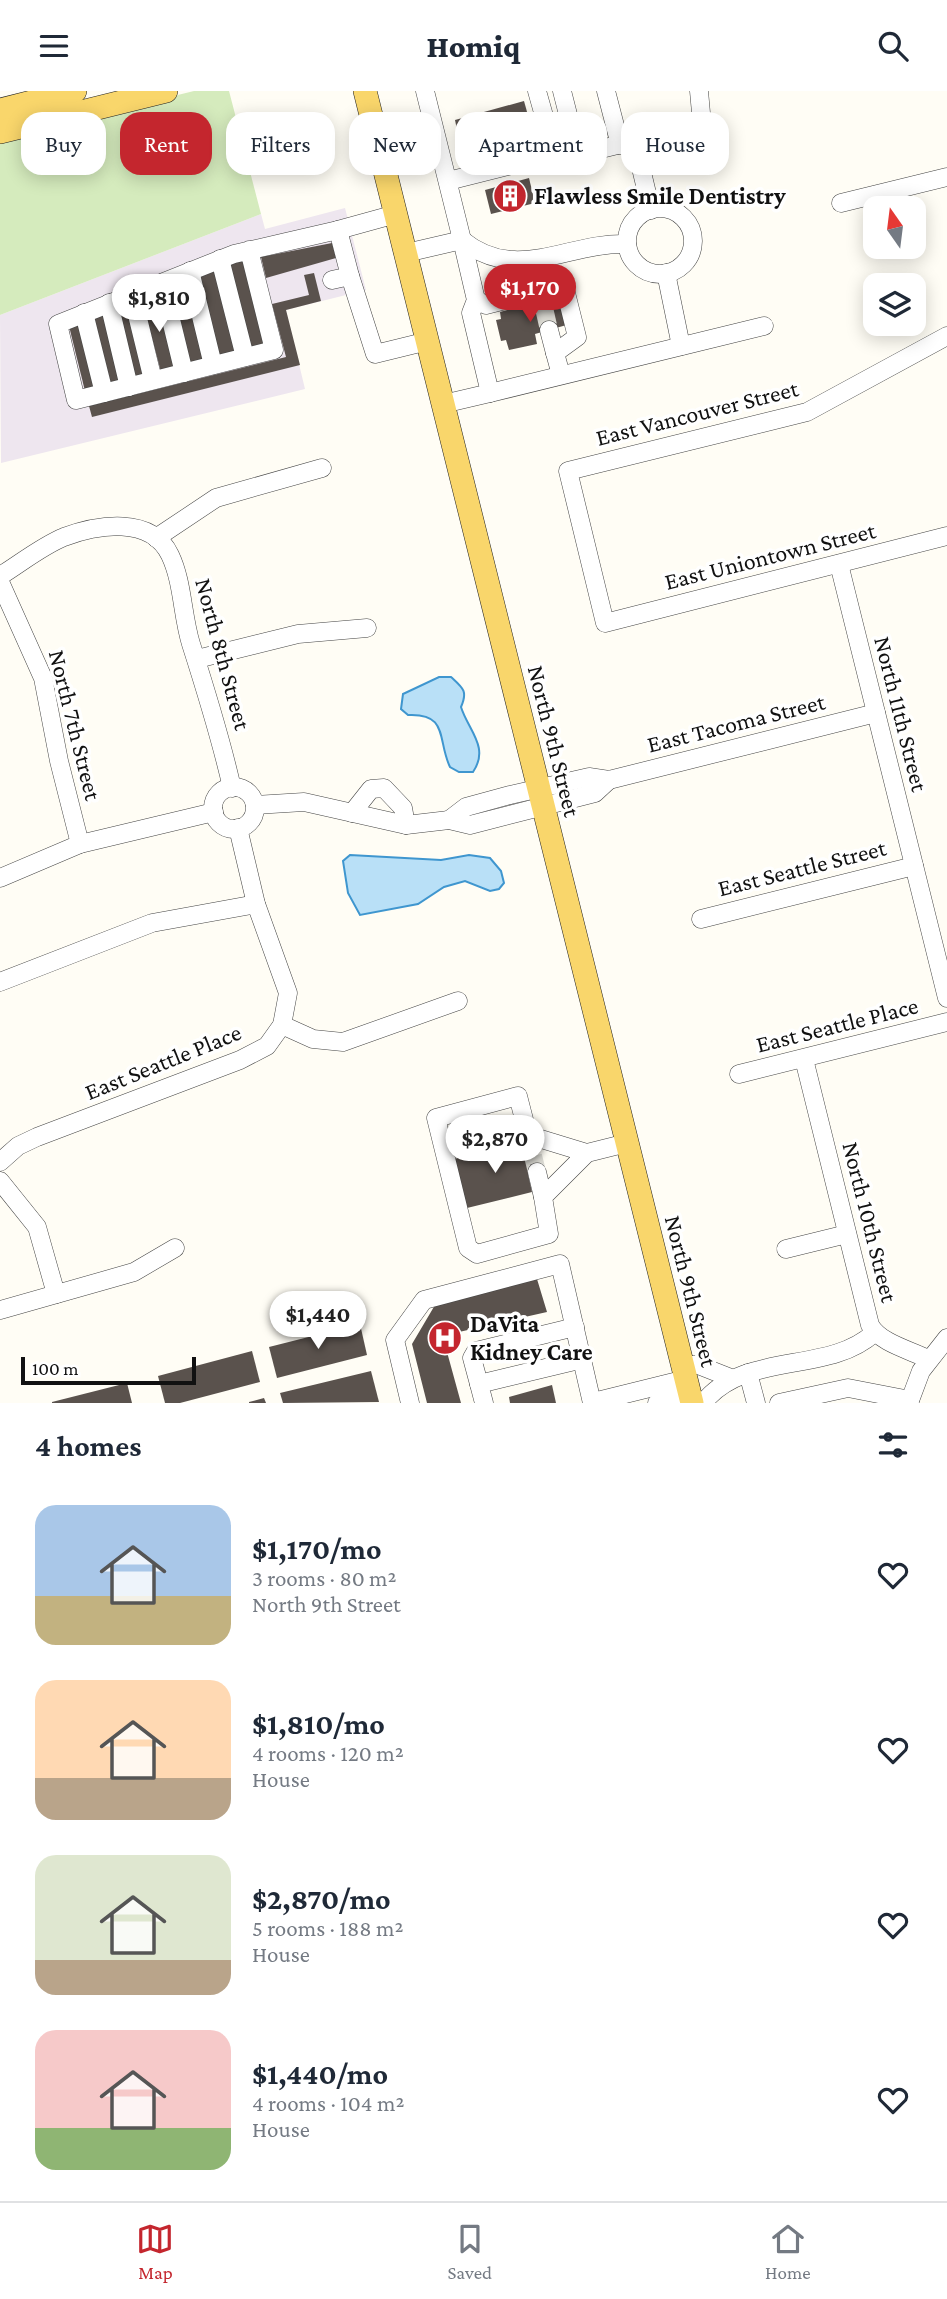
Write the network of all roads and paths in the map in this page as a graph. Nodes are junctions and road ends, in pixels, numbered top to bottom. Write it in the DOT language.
graph roads {
  1 [pos="75,91"];
  2 [pos="166,91"];
  3 [pos="365,91"];
  4 [pos="425,91"];
  5 [pos="537,91"];
  6 [pos="562,91"];
  7 [pos="606,91"];
  8 [pos="699,91"];
  9 [pos="0,110"];
  10 [pos="701,112"];
  11 [pos="621,127"];
  12 [pos="0,132"];
  13 [pos="621,146"];
  14 [pos="639,175"];
  15 [pos="947,177"];
  16 [pos="447,181"];
  17 [pos="841,203"];
  18 [pos="651,210"];
  19 [pos="396,214"];
  20 [pos="338,230"];
  21 [pos="462,240"];
  22 [pos="627,244"];
  23 [pos="249,250"];
  24 [pos="406,253"];
  25 [pos="220,259"];
  26 [pos="190,271"];
  27 [pos="666,273"];
  28 [pos="162,282"];
  29 [pos="132,294"];
  30 [pos="476,300"];
  31 [pos="109,303"];
  32 [pos="84,313"];
  33 [pos="764,326"];
  34 [pos="550,330"];
  35 [pos="947,336"];
  36 [pos="428,341"];
  37 [pos="681,346"];
  38 [pos="555,353"];
  39 [pos="244,357"];
  40 [pos="213,365"];
  41 [pos="184,373"];
  42 [pos="561,375"];
  43 [pos="153,380"];
  44 [pos="129,387"];
  45 [pos="104,393"];
  46 [pos="490,393"];
  47 [pos="443,404"];
  48 [pos="321,468"];
  49 [pos="947,536"];
  50 [pos="156,538"];
  51 [pos="839,564"];
  52 [pos="0,576"];
  53 [pos="0,582"];
  54 [pos="606,623"];
  55 [pos="367,628"];
  56 [pos="197,659"];
  57 [pos="876,713"];
  58 [pos="232,787"];
  59 [pos="542,798"];
  60 [pos="255,805"];
  61 [pos="214,812"];
  62 [pos="352,813"];
  63 [pos="406,825"];
  64 [pos="238,828"];
  65 [pos="80,844"];
  66 [pos="914,866"];
  67 [pos="0,878"];
  68 [pos="256,904"];
  69 [pos="701,919"];
  70 [pos="0,982"];
  71 [pos="947,998"];
  72 [pos="458,1001"];
  73 [pos="947,1023"];
  74 [pos="282,1025"];
  75 [pos="804,1059"];
  76 [pos="739,1074"];
  77 [pos="528,1135"];
  78 [pos="627,1143"];
  79 [pos="587,1153"];
  80 [pos="0,1162"];
  81 [pos="0,1181"];
  82 [pos="543,1196"];
  83 [pos="847,1234"];
  84 [pos="175,1248"];
  85 [pos="786,1249"];
  86 [pos="56,1294"];
  87 [pos="0,1310"];
  88 [pos="575,1327"];
  89 [pos="874,1333"];
  90 [pos="947,1338"];
  91 [pos="583,1359"];
  92 [pos="928,1359"];
  93 [pos="740,1375"];
  94 [pos="479,1384"];
  95 [pos="691,1389"];
  96 [pos="909,1401"];
  97 [pos="592,1402"];
  98 [pos="410,1403"];
  99 [pos="484,1403"];
  100 [pos="657,1403"];
  101 [pos="756,1403"];
  102 [pos="779,1403"];
  1 -- 9 [label="main road"];
  2 -- 12 [label="main road"];
  3 -- 19 [label="main road, North 9th Street"];
  4 -- 16 [label="street"];
  5 -- 16 [label="street"];
  6 -- 13 [label="street"];
  7 -- 11 [label="street"];
  8 -- 10 [label="street"];
  14 -- 18 [label="street"];
  15 -- 17 [label="street"];
  16 -- 21 [label="street"];
  18 -- 22 [label="street"];
  18 -- 27 [label="street"];
  19 -- 20 [label="street"];
  19 -- 24 [label="main road, North 9th Street"];
  20 -- 23 [label="street"];
  20 -- 36 [label="street"];
  21 -- 22 [label="street"];
  21 -- 24 [label="street"];
  21 -- 30 [label="street"];
  22 -- 27 [label="street"];
  23 -- 25 [label="street"];
  23 -- 39 [label="street"];
  24 -- 36 [label="main road, North 9th Street"];
  25 -- 26 [label="street"];
  25 -- 39 [label="street"];
  26 -- 28 [label="street"];
  26 -- 40 [label="street"];
  27 -- 37 [label="street"];
  28 -- 29 [label="street"];
  28 -- 41 [label="street"];
  29 -- 31 [label="street"];
  29 -- 43 [label="street"];
  30 -- 38 [label="street"];
  30 -- 46 [label="street"];
  31 -- 32 [label="street"];
  31 -- 44 [label="street"];
  32 -- 45 [label="street"];
  32 -- 45 [label="street"];
  33 -- 37 [label="street"];
  34 -- 38 [label="street"];
  35 -- 54 [label="street, East Vancouver Street"];
  36 -- 47 [label="main road, North 9th Street"];
  37 -- 42 [label="street"];
  38 -- 42 [label="street"];
  39 -- 40 [label="street"];
  40 -- 41 [label="street"];
  41 -- 43 [label="street"];
  42 -- 46 [label="street"];
  43 -- 44 [label="street"];
  44 -- 45 [label="street"];
  46 -- 47 [label="street"];
  47 -- 59 [label="main road, North 9th Street"];
  48 -- 50 [label="street"];
  49 -- 51 [label="street, East Uniontown Street"];
  50 -- 52 [label="street"];
  50 -- 56 [label="street, North 8th Street"];
  51 -- 54 [label="street, East Uniontown Street"];
  51 -- 57 [label="street, North 11th Street"];
  53 -- 65 [label="street, North 7th Street"];
  55 -- 56 [label="street"];
  56 -- 58 [label="street, North 8th Street"];
  57 -- 59 [label="street, East Tacoma Street"];
  57 -- 66 [label="street, North 11th Street"];
  58 -- 60 [label="street"];
  58 -- 61 [label="street"];
  59 -- 63 [label="street, East Tacoma Street"];
  59 -- 78 [label="main road, North 9th Street"];
  60 -- 62 [label="street, East Tacoma Street"];
  60 -- 64 [label="street"];
  61 -- 64 [label="street"];
  61 -- 65 [label="street"];
  62 -- 63 [label="street, East Tacoma Street"];
  62 -- 63 [label="street"];
  64 -- 68 [label="street"];
  65 -- 67 [label="street"];
  66 -- 69 [label="street, East Seattle Street"];
  66 -- 71 [label="street, North 11th Street"];
  68 -- 70 [label="street"];
  68 -- 74 [label="street"];
  72 -- 74 [label="street"];
  73 -- 75 [label="street, East Seattle Place"];
  74 -- 80 [label="street, East Seattle Place"];
  75 -- 76 [label="street, East Seattle Place"];
  75 -- 83 [label="street, North 10th Street"];
  77 -- 79 [label="street"];
  77 -- 82 [label="street"];
  77 -- 82 [label="street"];
  78 -- 79 [label="street"];
  78 -- 95 [label="main road, North 9th Street"];
  79 -- 82 [label="street"];
  81 -- 86 [label="street"];
  83 -- 85 [label="street"];
  83 -- 89 [label="street, North 10th Street"];
  84 -- 86 [label="street"];
  86 -- 87 [label="street"];
  88 -- 91 [label="street"];
  88 -- 94 [label="street"];
  88 -- 98 [label="street"];
  89 -- 92 [label="street, North 10th Street"];
  89 -- 93 [label="street"];
  90 -- 92 [label="street"];
  91 -- 94 [label="street"];
  91 -- 97 [label="street"];
  92 -- 96 [label="street"];
  93 -- 95 [label="street"];
  93 -- 95 [label="street"];
  93 -- 101 [label="street"];
  94 -- 99 [label="street"];
  95 -- 97 [label="street"];
  95 -- 100 [label="street"];
  96 -- 102 [label="street"];
}
